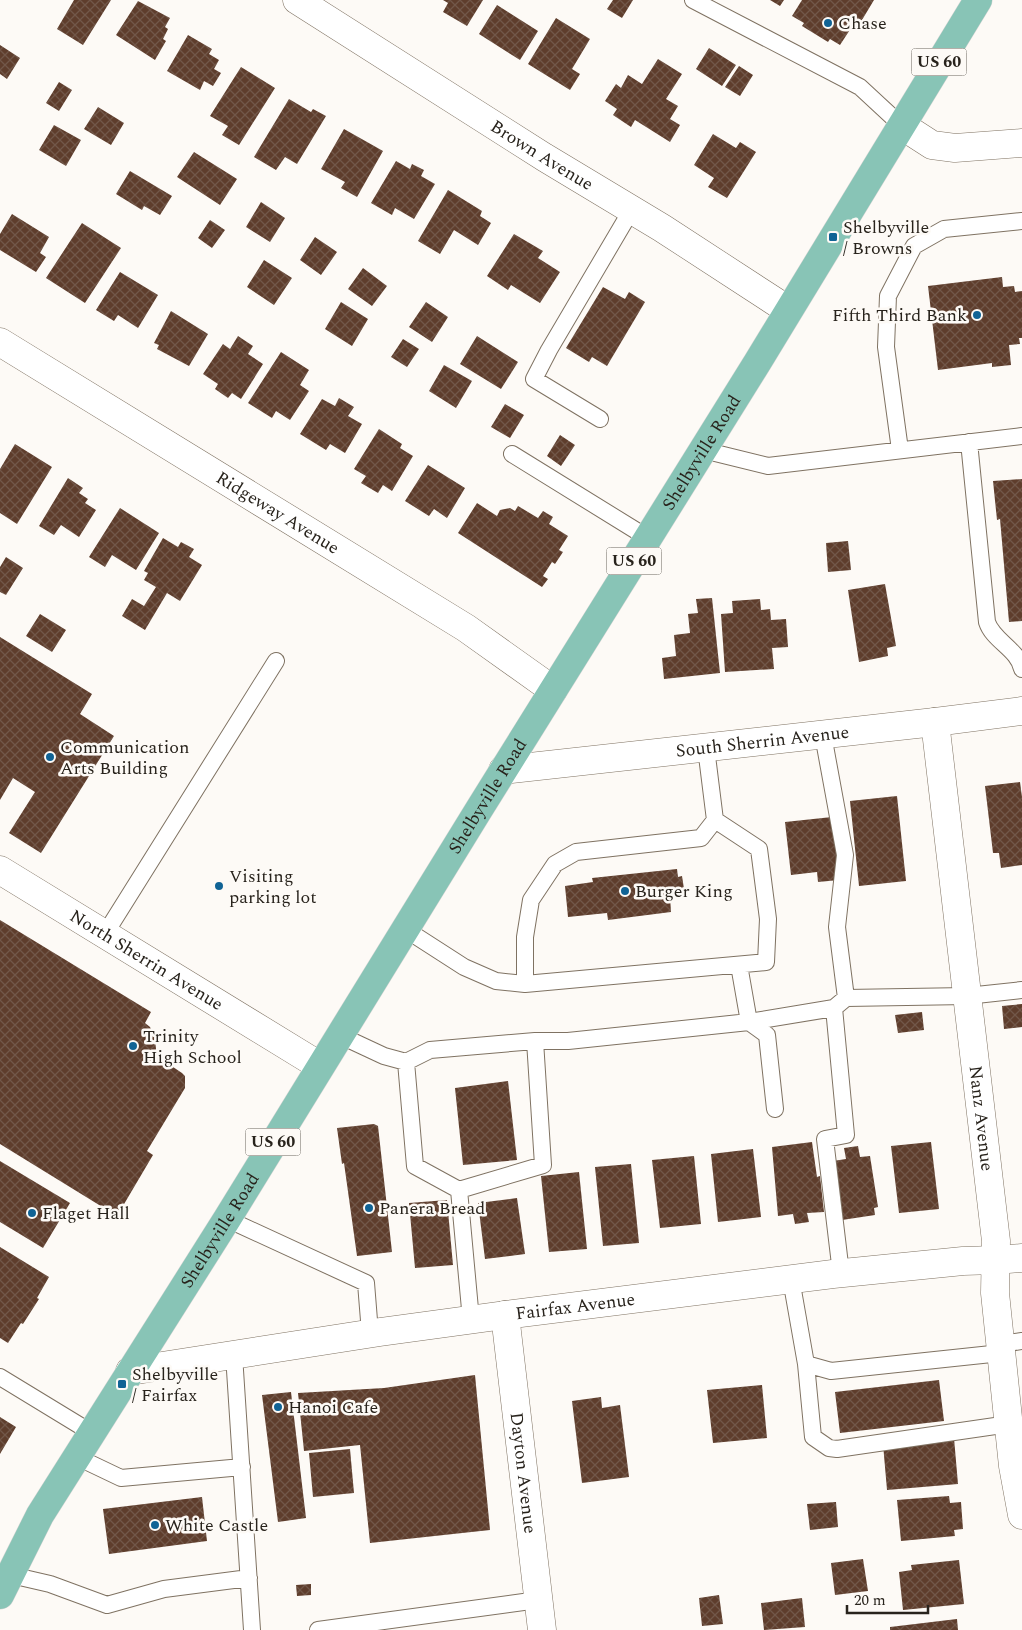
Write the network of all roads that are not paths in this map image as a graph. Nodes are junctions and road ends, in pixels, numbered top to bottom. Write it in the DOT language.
graph roads {
  1 [pos="297,0"];
  2 [pos="978,0"];
  3 [pos="696,1"];
  4 [pos="901,125"];
  5 [pos="1022,143"];
  6 [pos="632,210"];
  7 [pos="1022,221"];
  8 [pos="788,310"];
  9 [pos="0,342"];
  10 [pos="600,419"];
  11 [pos="1022,436"];
  12 [pos="969,442"];
  13 [pos="703,450"];
  14 [pos="900,450"];
  15 [pos="512,454"];
  16 [pos="648,538"];
  17 [pos="276,660"];
  18 [pos="1022,669"];
  19 [pos="553,690"];
  20 [pos="1022,711"];
  21 [pos="935,722"];
  22 [pos="823,734"];
  23 [pos="706,748"];
  24 [pos="503,770"];
  25 [pos="715,820"];
  26 [pos="0,870"];
  27 [pos="405,929"];
  28 [pos="105,934"];
  29 [pos="739,965"];
  30 [pos="525,984"];
  31 [pos="1022,990"];
  32 [pos="967,996"];
  33 [pos="840,1003"];
  34 [pos="749,1022"];
  35 [pos="339,1035"];
  36 [pos="535,1041"];
  37 [pos="406,1062"];
  38 [pos="320,1066"];
  39 [pos="775,1109"];
  40 [pos="459,1190"];
  41 [pos="226,1219"];
  42 [pos="1022,1258"];
  43 [pos="995,1260"];
  44 [pos="840,1273"];
  45 [pos="791,1279"];
  46 [pos="505,1315"];
  47 [pos="471,1320"];
  48 [pos="370,1333"];
  49 [pos="1008,1346"];
  50 [pos="234,1355"];
  51 [pos="806,1364"];
  52 [pos="130,1371"];
  53 [pos="0,1376"];
  54 [pos="1009,1424"];
  55 [pos="92,1433"];
  56 [pos="77,1457"];
  57 [pos="242,1467"];
  58 [pos="1022,1515"];
  59 [pos="249,1578"];
  60 [pos="6,1585"];
  61 [pos="538,1600"];
  62 [pos="381,1626"];
  63 [pos="252,1630"];
  64 [pos="318,1630"];
  65 [pos="542,1630"];
  1 -- 6 [label="street, Brown Avenue"];
  2 -- 4 [label="main road, Shelbyville Road / US 60"];
  3 -- 4 [label="lane"];
  4 -- 5 [label="street"];
  4 -- 8 [label="main road, Shelbyville Road / US 60"];
  6 -- 8 [label="street, Brown Avenue"];
  6 -- 10 [label="lane"];
  7 -- 14 [label="lane"];
  8 -- 13 [label="main road, Shelbyville Road / US 60"];
  9 -- 19 [label="street, Ridgeway Avenue"];
  11 -- 12 [label="lane"];
  12 -- 14 [label="lane"];
  12 -- 18 [label="lane"];
  13 -- 14 [label="lane"];
  13 -- 16 [label="main road, Shelbyville Road / US 60"];
  15 -- 16 [label="lane"];
  16 -- 19 [label="main road, Shelbyville Road / US 60"];
  17 -- 28 [label="lane"];
  19 -- 24 [label="main road, Shelbyville Road / US 60"];
  20 -- 21 [label="street, South Sherrin Avenue"];
  21 -- 22 [label="street, South Sherrin Avenue"];
  21 -- 32 [label="street, Nanz Avenue"];
  22 -- 23 [label="street, South Sherrin Avenue"];
  22 -- 33 [label="lane"];
  23 -- 24 [label="street, South Sherrin Avenue"];
  23 -- 25 [label="lane"];
  24 -- 27 [label="main road, Shelbyville Road / US 60"];
  25 -- 29 [label="lane"];
  25 -- 30 [label="lane"];
  26 -- 28 [label="street, North Sherrin Avenue"];
  27 -- 30 [label="lane"];
  27 -- 35 [label="main road, Shelbyville Road / US 60"];
  28 -- 38 [label="street, North Sherrin Avenue"];
  29 -- 30 [label="lane"];
  29 -- 34 [label="lane"];
  31 -- 32 [label="lane"];
  32 -- 33 [label="lane"];
  32 -- 43 [label="street, Nanz Avenue"];
  33 -- 34 [label="lane"];
  33 -- 44 [label="lane"];
  34 -- 36 [label="lane"];
  34 -- 39 [label="lane"];
  35 -- 37 [label="lane"];
  35 -- 38 [label="main road, Shelbyville Road / US 60"];
  36 -- 37 [label="lane"];
  36 -- 40 [label="lane"];
  37 -- 40 [label="lane"];
  38 -- 41 [label="main road, Shelbyville Road / US 60"];
  40 -- 47 [label="lane"];
  41 -- 48 [label="lane"];
  41 -- 52 [label="main road, Shelbyville Road / US 60"];
  42 -- 43 [label="street, Fairfax Avenue"];
  43 -- 44 [label="street, Fairfax Avenue"];
  43 -- 49 [label="street, Nanz Avenue"];
  44 -- 45 [label="street, Fairfax Avenue"];
  45 -- 46 [label="street, Fairfax Avenue"];
  45 -- 51 [label="lane"];
  46 -- 47 [label="street, Fairfax Avenue"];
  46 -- 61 [label="street, Dayton Avenue"];
  47 -- 48 [label="street, Fairfax Avenue"];
  48 -- 50 [label="street, Fairfax Avenue"];
  49 -- 51 [label="lane"];
  49 -- 54 [label="street, Nanz Avenue"];
  50 -- 52 [label="street, Fairfax Avenue"];
  50 -- 57 [label="lane"];
  51 -- 54 [label="lane"];
  52 -- 55 [label="main road, Shelbyville Road / US 60"];
  53 -- 55 [label="lane"];
  54 -- 58 [label="street, Nanz Avenue"];
  55 -- 56 [label="main road, Shelbyville Road / US 60"];
  56 -- 57 [label="lane"];
  56 -- 60 [label="main road, Shelbyville Road / US 60"];
  57 -- 59 [label="lane"];
  59 -- 60 [label="lane"];
  59 -- 63 [label="lane"];
  61 -- 62 [label="lane"];
  61 -- 65 [label="street, Dayton Avenue"];
  62 -- 64 [label="lane"];
}
